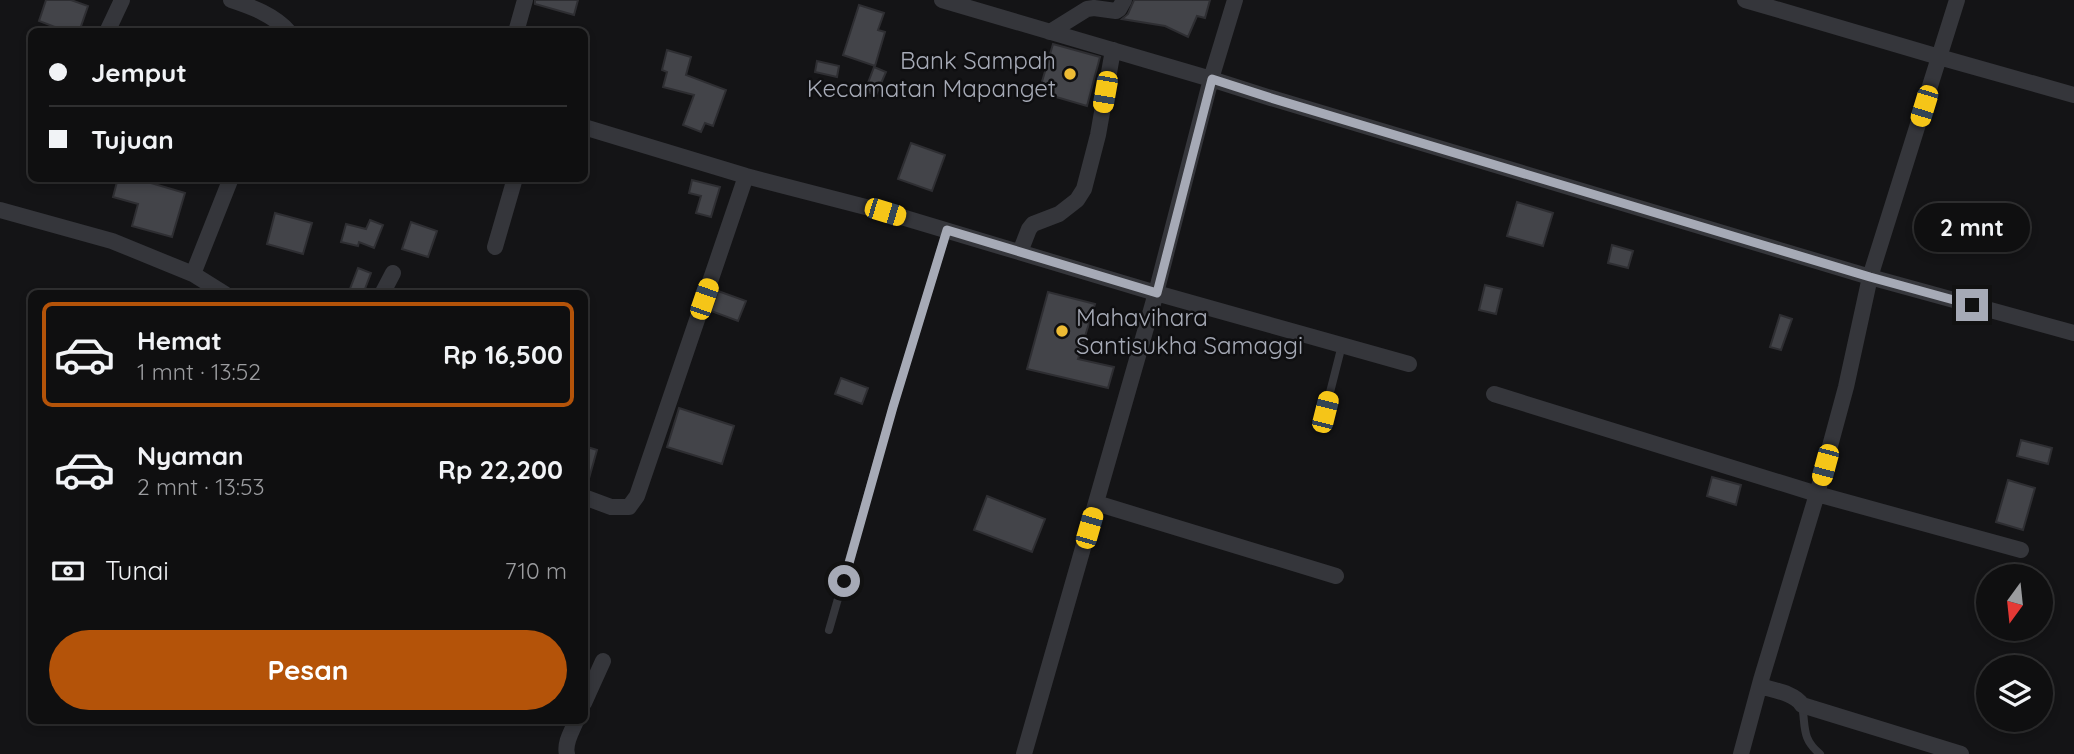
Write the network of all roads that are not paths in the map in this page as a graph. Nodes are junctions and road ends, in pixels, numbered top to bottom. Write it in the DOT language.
graph roads {
  1 [pos="122,0"];
  2 [pos="232,0"];
  3 [pos="525,0"];
  4 [pos="942,0"];
  5 [pos="1124,0"];
  6 [pos="1235,0"];
  7 [pos="1745,0"];
  8 [pos="1957,0"];
  9 [pos="109,28"];
  10 [pos="286,28"];
  11 [pos="517,28"];
  12 [pos="1050,32"];
  13 [pos="1113,50"];
  14 [pos="1939,57"];
  15 [pos="1212,79"];
  16 [pos="2074,94"];
  17 [pos="588,128"];
  18 [pos="746,176"];
  19 [pos="229,182"];
  20 [pos="514,182"];
  21 [pos="0,210"];
  22 [pos="947,230"];
  23 [pos="495,247"];
  24 [pos="1020,252"];
  25 [pos="393,273"];
  26 [pos="193,274"];
  27 [pos="1870,277"];
  28 [pos="219,290"];
  29 [pos="384,290"];
  30 [pos="1157,293"];
  31 [pos="2074,333"];
  32 [pos="1342,345"];
  33 [pos="1409,364"];
  34 [pos="1494,394"];
  35 [pos="1325,412"];
  36 [pos="1817,494"];
  37 [pos="588,498"];
  38 [pos="1096,503"];
  39 [pos="2021,550"];
  40 [pos="1336,576"];
  41 [pos="830,630"];
  42 [pos="603,661"];
  43 [pos="1760,686"];
  44 [pos="588,694"];
  45 [pos="1802,705"];
  46 [pos="575,724"];
  47 [pos="567,754"];
  48 [pos="1024,754"];
  49 [pos="1741,754"];
  50 [pos="1820,754"];
  51 [pos="1961,754"];
  1 -- 9 [label="street"];
  2 -- 10 [label="street"];
  3 -- 11 [label="street"];
  4 -- 12 [label="street"];
  5 -- 12 [label="street"];
  6 -- 15 [label="street"];
  7 -- 14 [label="street"];
  8 -- 14 [label="street"];
  12 -- 13 [label="street"];
  13 -- 15 [label="street"];
  13 -- 24 [label="street"];
  14 -- 16 [label="street"];
  14 -- 27 [label="street"];
  15 -- 27 [label="street"];
  15 -- 30 [label="street"];
  17 -- 18 [label="street"];
  18 -- 22 [label="street"];
  18 -- 37 [label="street"];
  19 -- 26 [label="street"];
  20 -- 23 [label="street"];
  21 -- 26 [label="street"];
  22 -- 24 [label="street"];
  22 -- 41 [label="lane"];
  24 -- 30 [label="street"];
  25 -- 29 [label="street"];
  26 -- 28 [label="street"];
  27 -- 31 [label="street"];
  27 -- 36 [label="street"];
  30 -- 32 [label="street"];
  30 -- 38 [label="street"];
  32 -- 33 [label="street"];
  32 -- 35 [label="lane"];
  34 -- 36 [label="street"];
  36 -- 39 [label="street"];
  36 -- 43 [label="street"];
  38 -- 40 [label="street"];
  38 -- 48 [label="street"];
  42 -- 44 [label="street"];
  43 -- 45 [label="street"];
  43 -- 49 [label="street"];
  45 -- 50 [label="lane"];
  45 -- 51 [label="street"];
  46 -- 47 [label="street"];
}
